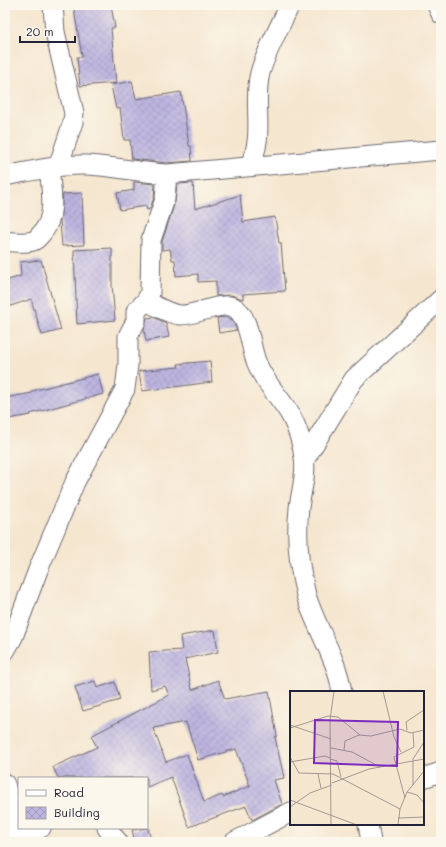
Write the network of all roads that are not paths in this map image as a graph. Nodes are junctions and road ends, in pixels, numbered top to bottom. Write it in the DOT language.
graph roads {
  1 [pos="52,5"];
  2 [pos="290,5"];
  3 [pos="437,5"];
  4 [pos="441,14"];
  5 [pos="441,150"];
  6 [pos="249,166"];
  7 [pos="54,168"];
  8 [pos="167,174"];
  9 [pos="5,176"];
  10 [pos="5,242"];
  11 [pos="441,299"];
  12 [pos="146,301"];
  13 [pos="304,459"];
  14 [pos="5,651"];
  15 [pos="342,691"];
  16 [pos="441,772"];
  17 [pos="424,778"];
  18 [pos="5,784"];
  19 [pos="290,813"];
  20 [pos="368,825"];
  21 [pos="39,829"];
  22 [pos="108,829"];
  23 [pos="16,841"];
  24 [pos="118,842"];
  25 [pos="234,842"];
  26 [pos="371,842"];
  1 -- 7 [label="street"];
  2 -- 6 [label="street"];
  3 -- 4 [label="street"];
  5 -- 6 [label="street"];
  6 -- 8 [label="street"];
  7 -- 8 [label="street"];
  7 -- 9 [label="street"];
  7 -- 10 [label="street"];
  8 -- 12 [label="street"];
  11 -- 13 [label="street"];
  12 -- 13 [label="street"];
  12 -- 14 [label="street"];
  13 -- 15 [label="street"];
  16 -- 17 [label="street"];
  18 -- 23 [label="street"];
  19 -- 25 [label="street"];
  20 -- 26 [label="street"];
  21 -- 23 [label="street"];
  22 -- 24 [label="street"];
}
